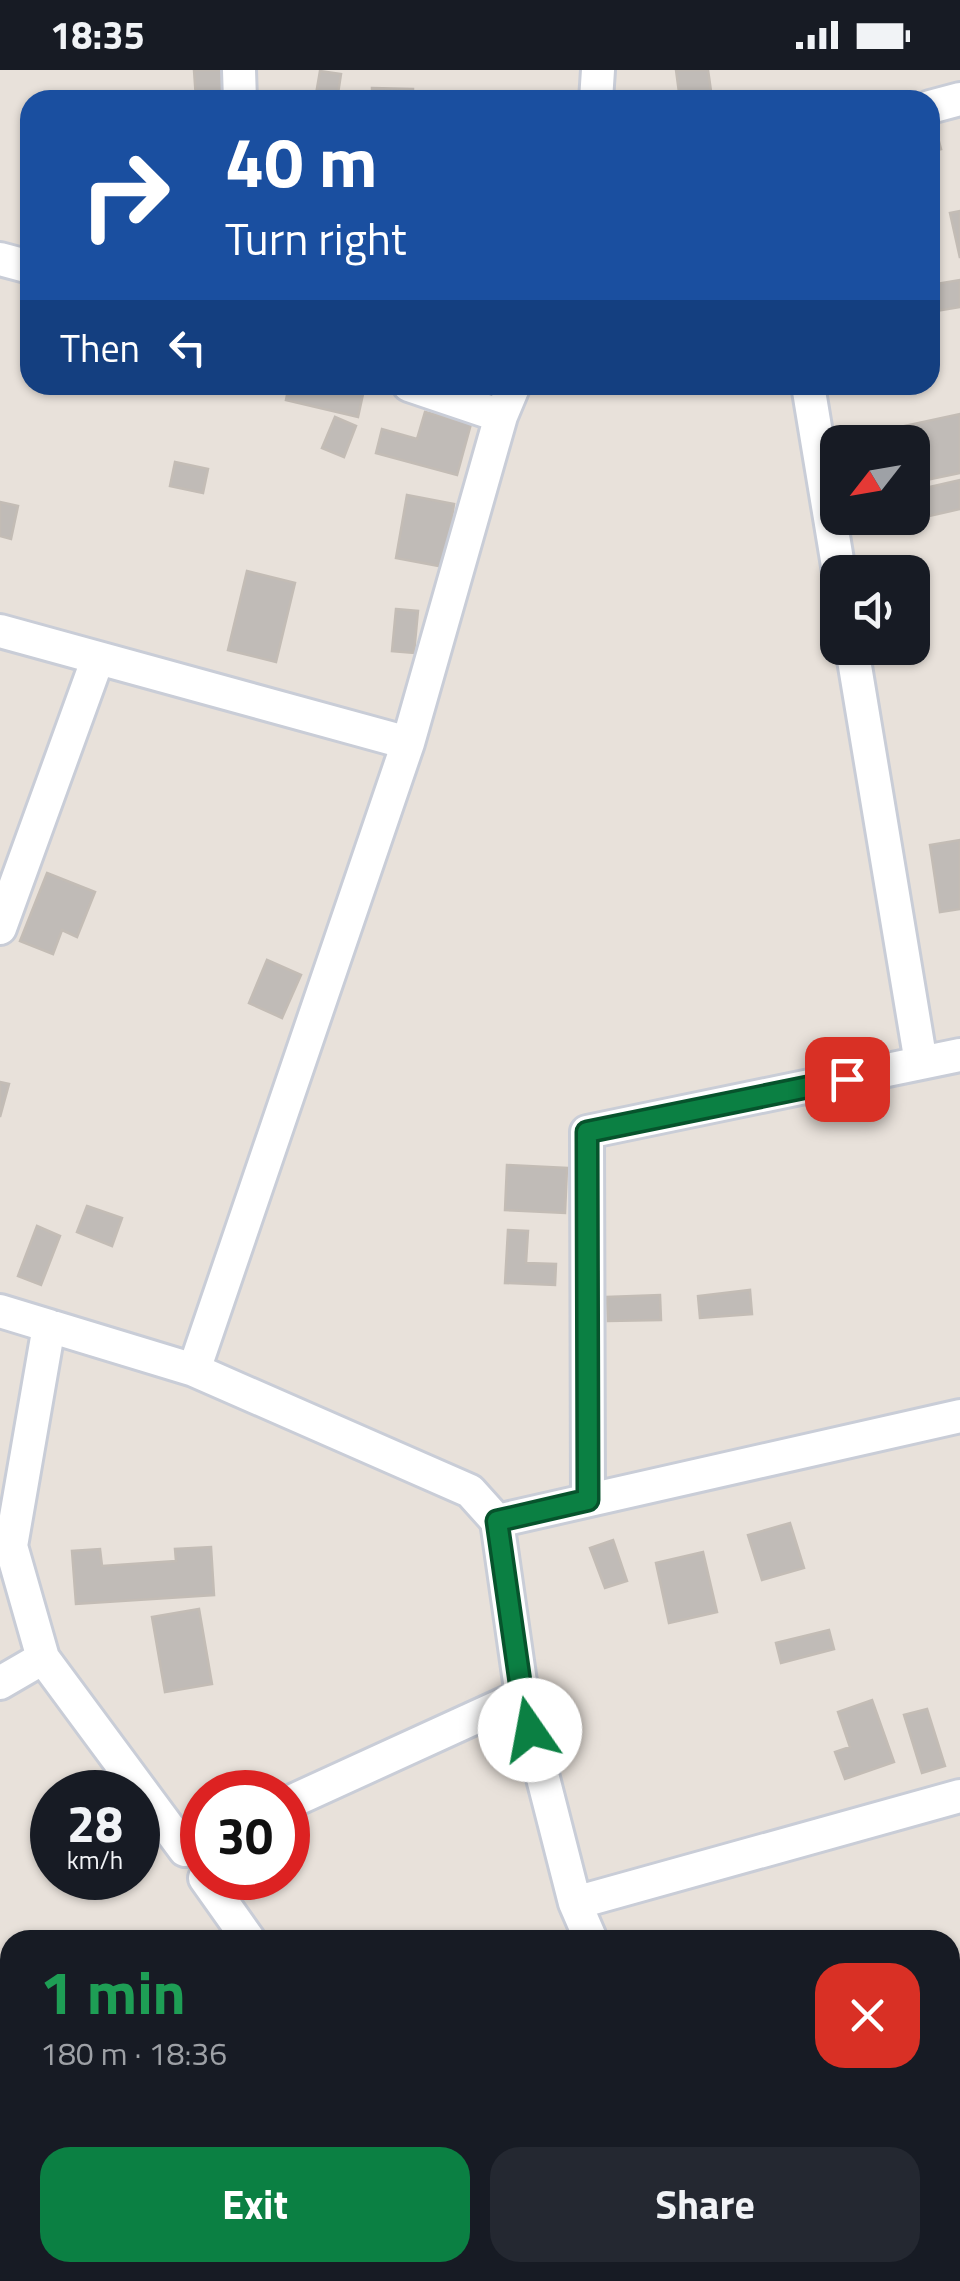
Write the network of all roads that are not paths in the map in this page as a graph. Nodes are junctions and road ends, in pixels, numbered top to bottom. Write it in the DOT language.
graph roads {
  1 [pos="439,395"];
  2 [pos="510,395"];
  3 [pos="810,395"];
  4 [pos="501,416"];
  5 [pos="836,555"];
  6 [pos="0,631"];
  7 [pos="98,658"];
  8 [pos="855,665"];
  9 [pos="408,743"];
  10 [pos="0,928"];
  11 [pos="960,1055"];
  12 [pos="921,1063"];
  13 [pos="0,1311"];
  14 [pos="49,1326"];
  15 [pos="194,1370"];
  16 [pos="960,1416"];
  17 [pos="588,1500"];
  18 [pos="497,1521"];
  19 [pos="42,1658"];
  20 [pos="0,1682"];
  21 [pos="522,1696"];
  22 [pos="310,1793"];
  23 [pos="960,1796"];
  24 [pos="180,1836"];
  25 [pos="224,1900"];
  26 [pos="575,1903"];
  27 [pos="244,1930"];
  28 [pos="587,1930"];
  1 -- 4 [label="street"];
  2 -- 4 [label="street"];
  3 -- 5 [label="street"];
  4 -- 9 [label="street"];
  6 -- 7 [label="street"];
  7 -- 9 [label="street"];
  7 -- 10 [label="street"];
  8 -- 12 [label="street"];
  9 -- 15 [label="street"];
  11 -- 12 [label="street"];
  12 -- 17 [label="street"];
  13 -- 14 [label="street"];
  14 -- 15 [label="street"];
  14 -- 19 [label="street"];
  15 -- 18 [label="street"];
  16 -- 17 [label="street"];
  17 -- 18 [label="street"];
  18 -- 21 [label="street"];
  19 -- 20 [label="street"];
  19 -- 24 [label="street"];
  21 -- 22 [label="street"];
  21 -- 26 [label="street"];
  23 -- 26 [label="street"];
  25 -- 27 [label="street"];
  26 -- 28 [label="street"];
}
